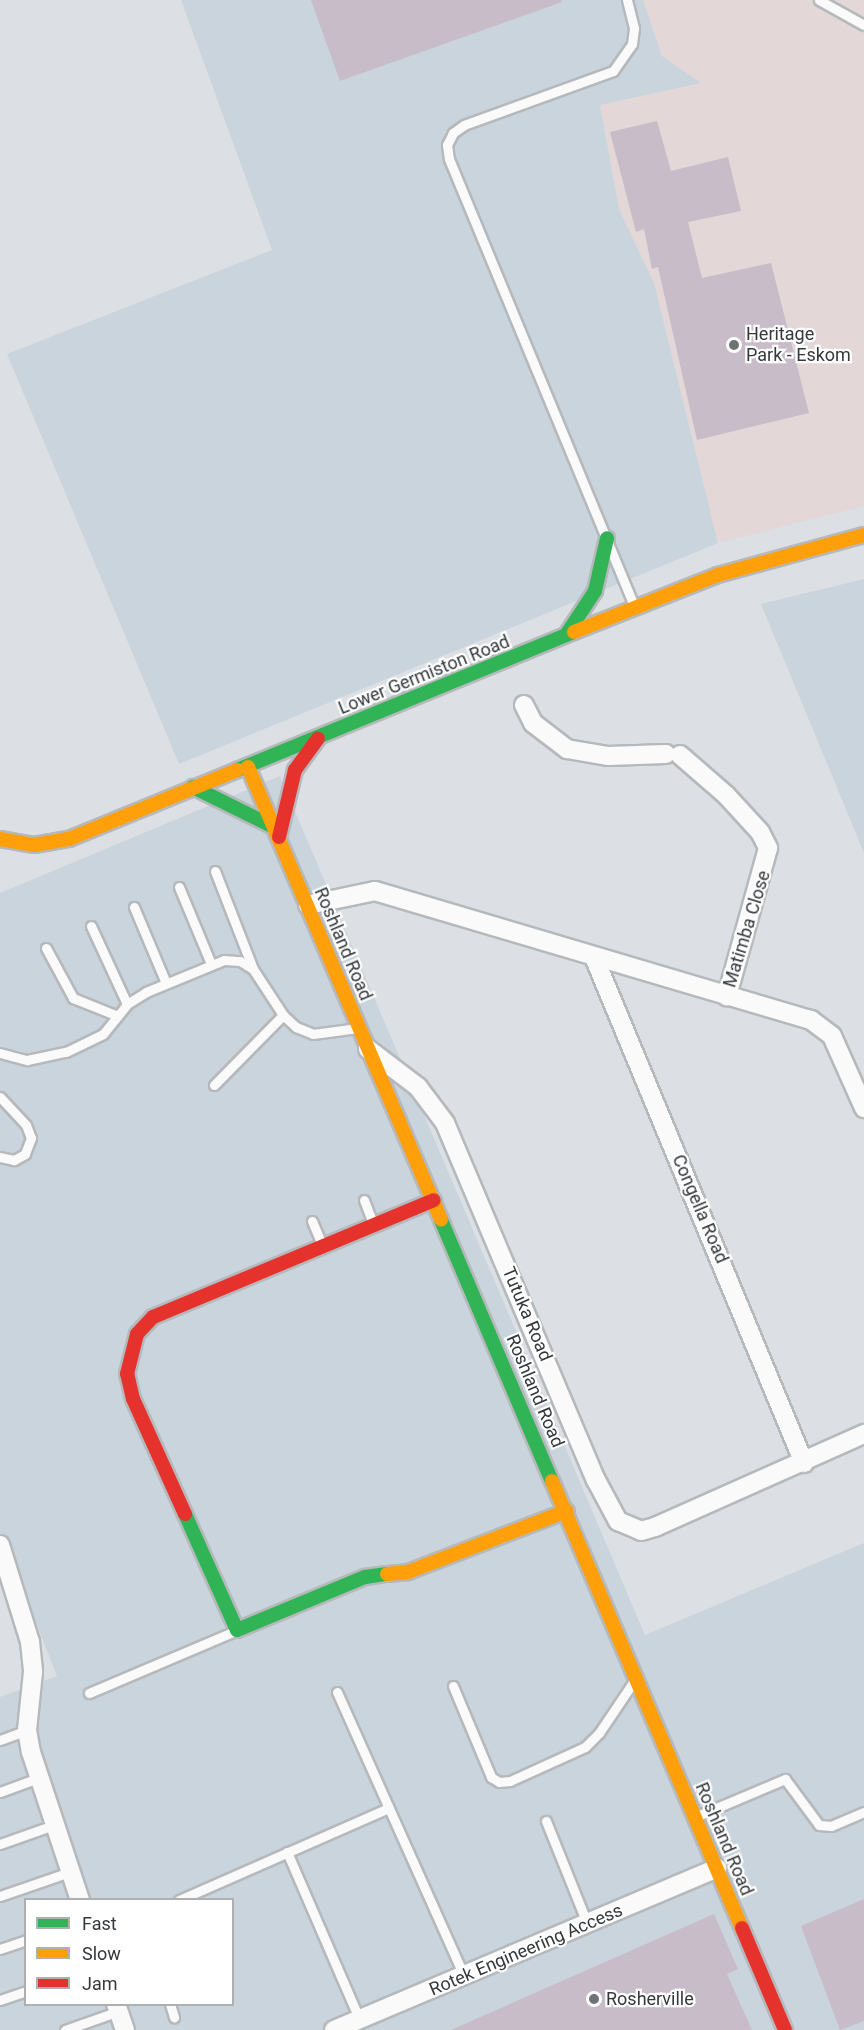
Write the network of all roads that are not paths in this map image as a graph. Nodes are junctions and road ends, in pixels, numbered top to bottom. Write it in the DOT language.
graph roads {
  1 [pos="627,0"];
  2 [pos="819,0"];
  3 [pos="864,25"];
  4 [pos="864,535"];
  5 [pos="607,538"];
  6 [pos="635,607"];
  7 [pos="565,637"];
  8 [pos="524,705"];
  9 [pos="320,736"];
  10 [pos="248,767"];
  11 [pos="192,787"];
  12 [pos="277,832"];
  13 [pos="0,839"];
  14 [pos="214,870"];
  15 [pos="179,887"];
  16 [pos="308,905"];
  17 [pos="134,907"];
  18 [pos="91,926"];
  19 [pos="46,948"];
  20 [pos="594,957"];
  21 [pos="211,964"];
  22 [pos="253,969"];
  23 [pos="166,984"];
  24 [pos="727,996"];
  25 [pos="127,1004"];
  26 [pos="283,1015"];
  27 [pos="118,1016"];
  28 [pos="359,1028"];
  29 [pos="368,1049"];
  30 [pos="0,1053"];
  31 [pos="214,1085"];
  32 [pos="1,1101"];
  33 [pos="864,1108"];
  34 [pos="0,1157"];
  35 [pos="364,1200"];
  36 [pos="434,1200"];
  37 [pos="312,1221"];
  38 [pos="373,1224"];
  39 [pos="322,1244"];
  40 [pos="294,1256"];
  41 [pos="302,1272"];
  42 [pos="864,1434"];
  43 [pos="804,1462"];
  44 [pos="567,1511"];
  45 [pos="0,1545"];
  46 [pos="237,1630"];
  47 [pos="637,1677"];
  48 [pos="453,1686"];
  49 [pos="337,1692"];
  50 [pos="88,1693"];
  51 [pos="27,1730"];
  52 [pos="0,1740"];
  53 [pos="38,1778"];
  54 [pos="0,1792"];
  55 [pos="389,1808"];
  56 [pos="864,1812"];
  57 [pos="695,1817"];
  58 [pos="546,1821"];
  59 [pos="54,1825"];
  60 [pos="0,1844"];
  61 [pos="287,1852"];
  62 [pos="717,1868"];
  63 [pos="72,1871"];
  64 [pos="0,1896"];
  65 [pos="80,1898"];
  66 [pos="181,1898"];
  67 [pos="587,1923"];
  68 [pos="24,1941"];
  69 [pos="0,1949"];
  70 [pos="464,1976"];
  71 [pos="24,1992"];
  72 [pos="0,2000"];
  73 [pos="171,2006"];
  74 [pos="117,2008"];
  75 [pos="174,2017"];
  76 [pos="360,2021"];
  77 [pos="64,2030"];
  78 [pos="125,2030"];
  79 [pos="334,2030"];
  80 [pos="785,2030"];
  1 -- 5 [label="lane"];
  2 -- 3 [label="lane"];
  4 -- 6 [label="street, Lower Germiston Road"];
  5 -- 6 [label="lane"];
  5 -- 7 [label="street"];
  6 -- 7 [label="street, Lower Germiston Road"];
  7 -- 9 [label="street, Lower Germiston Road"];
  8 -- 24 [label="street, Matimba Close"];
  9 -- 10 [label="street, Lower Germiston Road"];
  9 -- 12 [label="street"];
  10 -- 11 [label="street, Lower Germiston Road"];
  10 -- 12 [label="street, Roshland Road"];
  11 -- 12 [label="street"];
  11 -- 13 [label="street, Lower Germiston Road"];
  12 -- 16 [label="street, Roshland Road"];
  14 -- 22 [label="lane"];
  15 -- 21 [label="lane"];
  16 -- 20 [label="street"];
  16 -- 28 [label="street, Roshland Road"];
  17 -- 23 [label="lane"];
  18 -- 25 [label="lane"];
  19 -- 27 [label="lane"];
  20 -- 24 [label="street"];
  20 -- 43 [label="street, Congella Road"];
  21 -- 22 [label="lane"];
  21 -- 23 [label="lane"];
  22 -- 26 [label="lane"];
  23 -- 25 [label="lane"];
  24 -- 33 [label="street"];
  25 -- 27 [label="lane"];
  26 -- 28 [label="lane"];
  26 -- 31 [label="lane"];
  27 -- 30 [label="lane"];
  28 -- 29 [label="street, Roshland Road"];
  29 -- 36 [label="street, Roshland Road"];
  29 -- 43 [label="street, Tutuka Road"];
  32 -- 34 [label="lane"];
  35 -- 38 [label="lane"];
  36 -- 38 [label="street"];
  36 -- 44 [label="street, Roshland Road"];
  37 -- 39 [label="lane"];
  38 -- 39 [label="street"];
  39 -- 40 [label="street"];
  40 -- 41 [label="lane"];
  40 -- 46 [label="street"];
  42 -- 43 [label="street, Tutuka Road"];
  44 -- 46 [label="street"];
  44 -- 47 [label="street, Roshland Road"];
  45 -- 51 [label="street"];
  46 -- 50 [label="lane"];
  47 -- 48 [label="lane"];
  47 -- 57 [label="street, Roshland Road"];
  49 -- 55 [label="lane"];
  51 -- 52 [label="lane"];
  51 -- 53 [label="street"];
  53 -- 54 [label="lane"];
  53 -- 59 [label="street"];
  55 -- 61 [label="lane"];
  55 -- 70 [label="lane"];
  56 -- 57 [label="lane"];
  57 -- 62 [label="street, Roshland Road"];
  58 -- 67 [label="lane"];
  59 -- 60 [label="lane"];
  59 -- 63 [label="street"];
  61 -- 66 [label="lane"];
  61 -- 76 [label="lane"];
  62 -- 67 [label="street, Rotek Engineering Access"];
  62 -- 80 [label="street, Roshland Road"];
  63 -- 64 [label="lane"];
  63 -- 65 [label="street"];
  67 -- 70 [label="street, Rotek Engineering Access"];
  68 -- 69 [label="lane"];
  70 -- 76 [label="street, Rotek Engineering Access"];
  71 -- 72 [label="lane"];
  73 -- 75 [label="lane"];
  74 -- 77 [label="lane"];
  74 -- 78 [label="street"];
  76 -- 79 [label="street, Rotek Engineering Access"];
}
